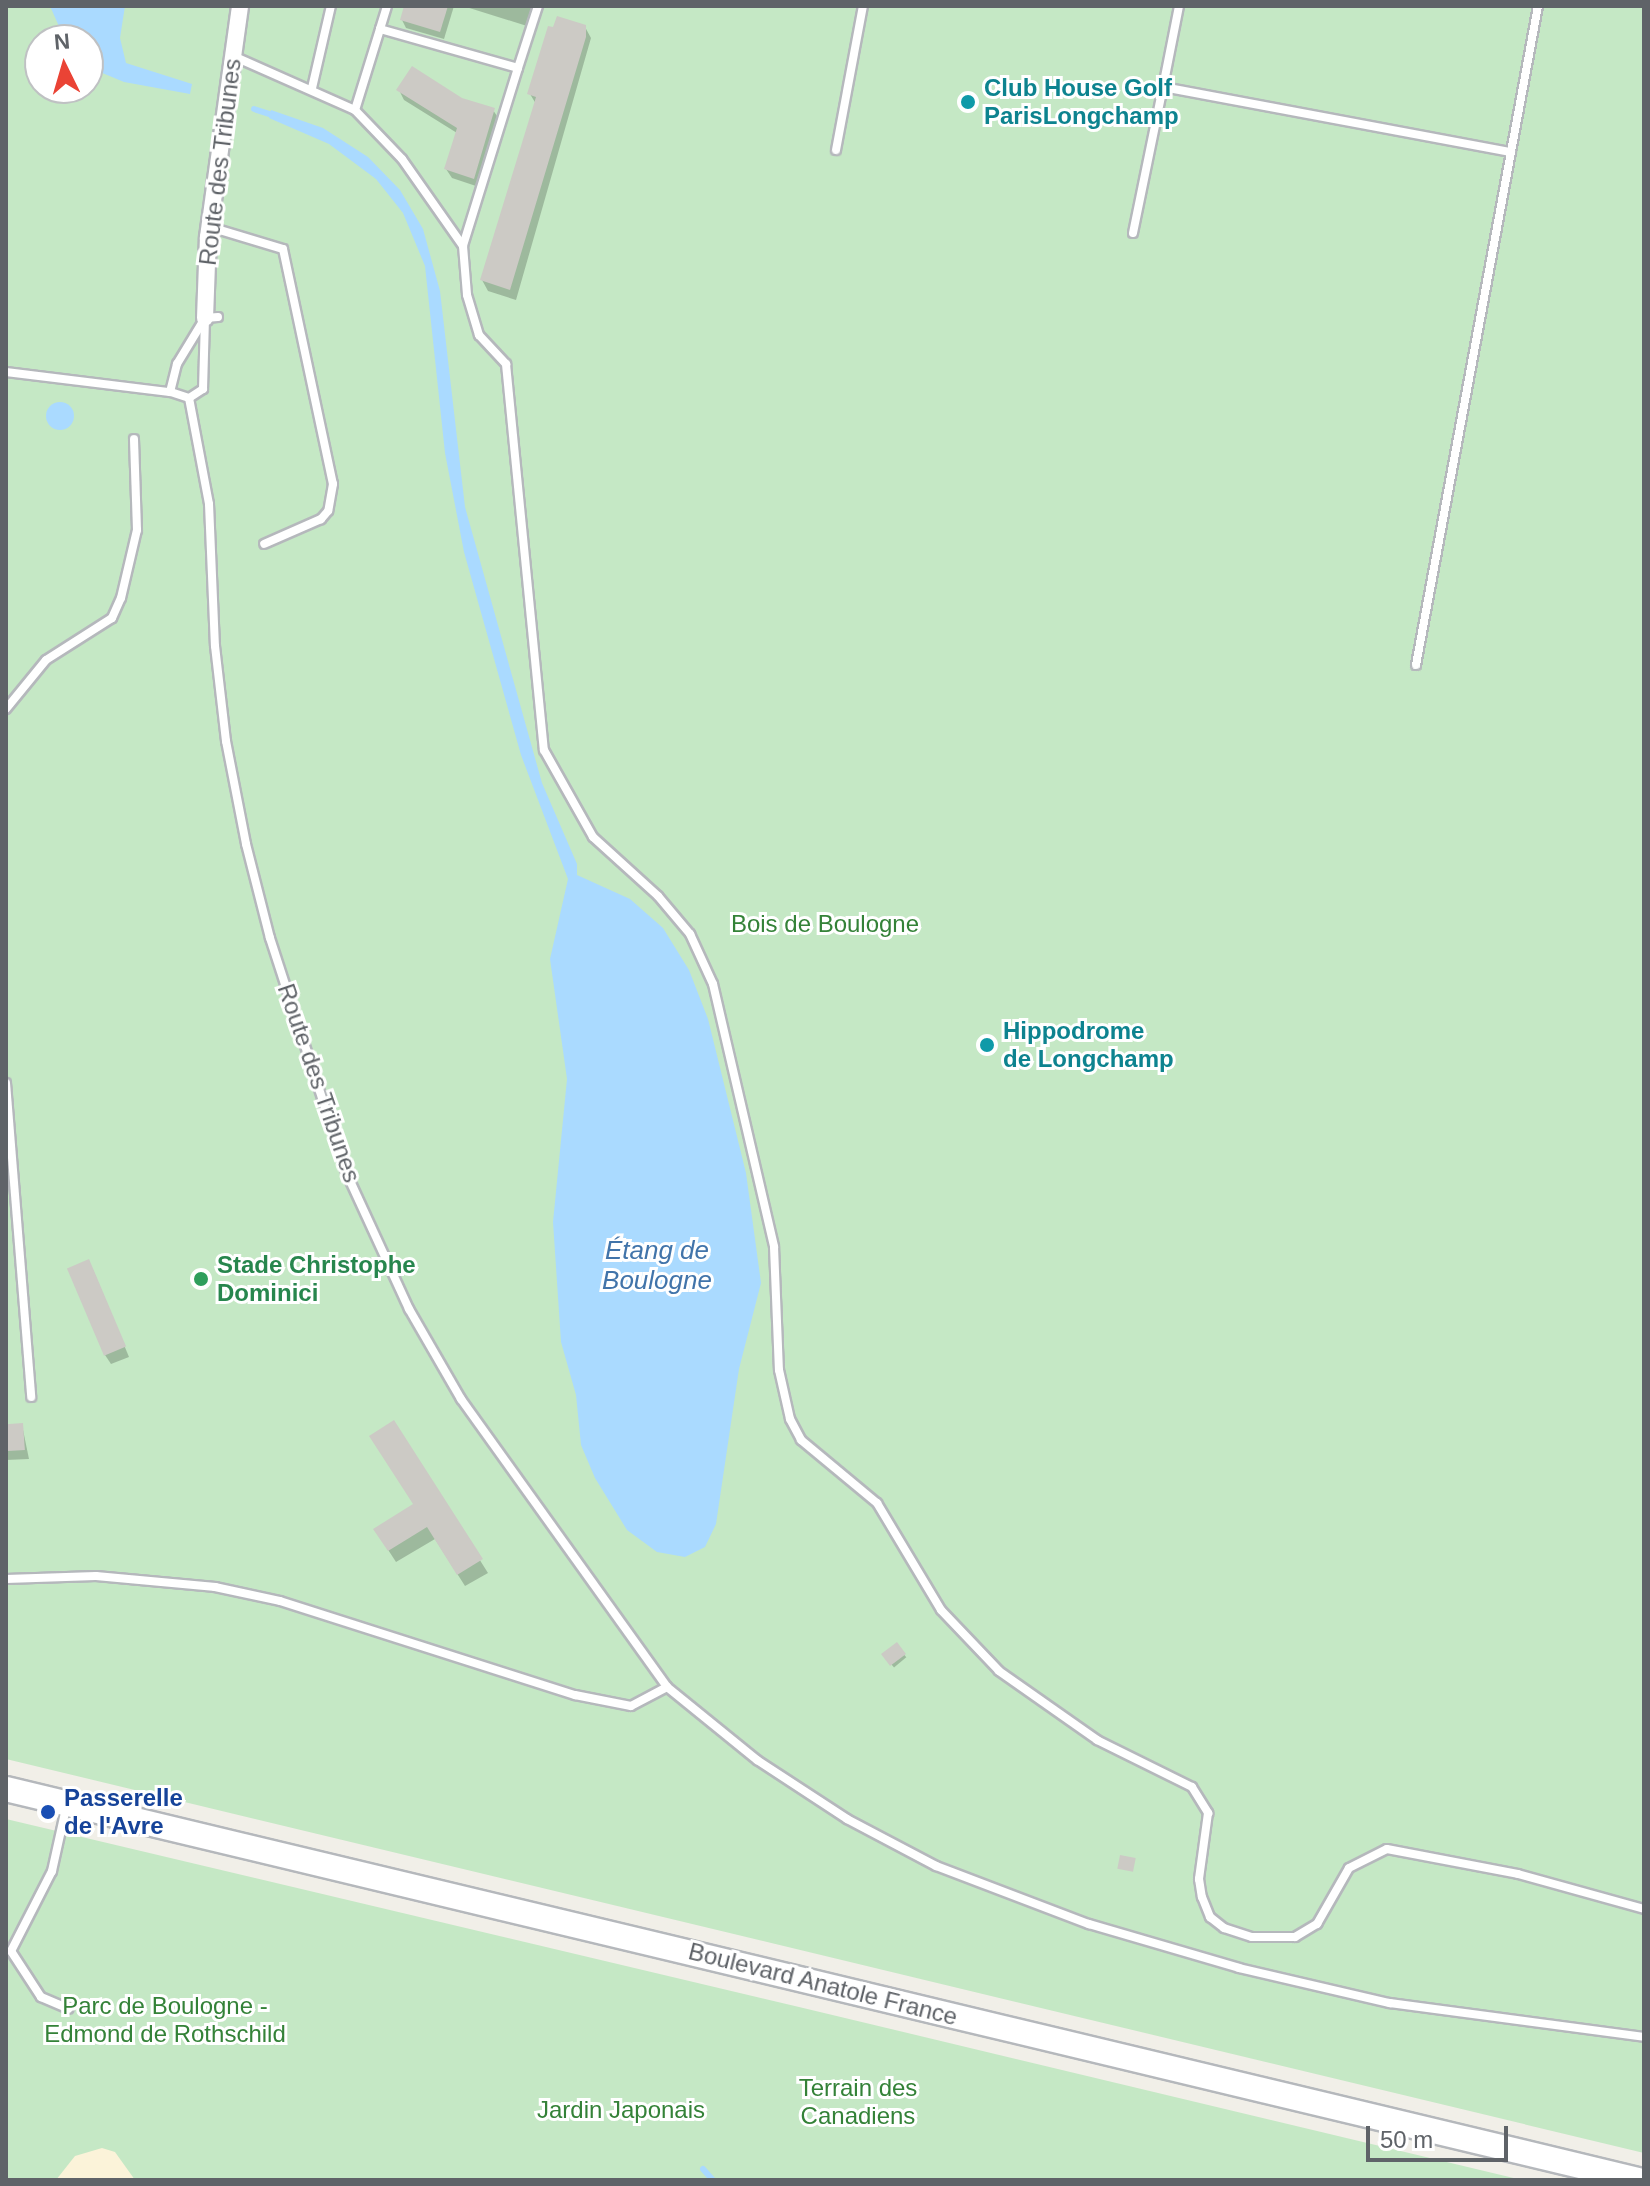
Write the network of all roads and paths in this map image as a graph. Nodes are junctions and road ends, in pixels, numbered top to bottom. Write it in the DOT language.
graph roads {
  1 [pos="240,6"];
  2 [pos="331,6"];
  3 [pos="387,6"];
  4 [pos="538,6"];
  5 [pos="863,6"];
  6 [pos="1179,6"];
  7 [pos="1538,6"];
  8 [pos="380,29"];
  9 [pos="232,55"];
  10 [pos="518,68"];
  11 [pos="1163,87"];
  12 [pos="312,88"];
  13 [pos="355,110"];
  14 [pos="836,150"];
  15 [pos="1511,152"];
  16 [pos="209,227"];
  17 [pos="1133,233"];
  18 [pos="463,246"];
  19 [pos="211,318"];
  20 [pos="6,372"];
  21 [pos="170,392"];
  22 [pos="189,398"];
  23 [pos="134,439"];
  24 [pos="264,544"];
  25 [pos="1416,665"];
  26 [pos="6,709"];
  27 [pos="6,1083"];
  28 [pos="11,1242"];
  29 [pos="31,1397"];
  30 [pos="6,1579"];
  31 [pos="667,1687"];
  32 [pos="6,1789"];
  33 [pos="67,1803"];
  34 [pos="1644,1909"];
  35 [pos="69,2009"];
  36 [pos="1644,2037"];
  37 [pos="1594,2175"];
  38 [pos="1639,2180"];
  1 -- 9 [label="street, Route des Tribunes"];
  2 -- 12 [label="lane"];
  3 -- 8 [label="lane"];
  4 -- 10 [label="lane"];
  5 -- 14 [label="lane"];
  6 -- 11 [label="lane"];
  7 -- 15 [label="lane"];
  8 -- 10 [label="lane"];
  8 -- 13 [label="lane"];
  9 -- 12 [label="lane"];
  9 -- 16 [label="street, Route des Tribunes"];
  10 -- 18 [label="lane"];
  11 -- 15 [label="lane"];
  11 -- 17 [label="lane"];
  12 -- 13 [label="lane"];
  13 -- 18 [label="lane"];
  15 -- 25 [label="lane"];
  16 -- 19 [label="street, Route des Tribunes"];
  16 -- 24 [label="lane"];
  18 -- 34 [label="lane"];
  19 -- 21 [label="lane, Route des Tribunes"];
  19 -- 22 [label="lane, Route des Tribunes"];
  20 -- 21 [label="lane"];
  21 -- 22 [label="lane"];
  22 -- 31 [label="lane, Route des Tribunes"];
  23 -- 26 [label="lane"];
  27 -- 28 [label="lane"];
  28 -- 29 [label="lane"];
  30 -- 31 [label="lane"];
  31 -- 36 [label="lane, Route des Tribunes"];
  32 -- 33 [label="main road, Boulevard Anatole France"];
  33 -- 35 [label="lane"];
  33 -- 37 [label="main road, Boulevard Anatole France"];
  37 -- 38 [label="main road, Boulevard Anatole France"];
}
